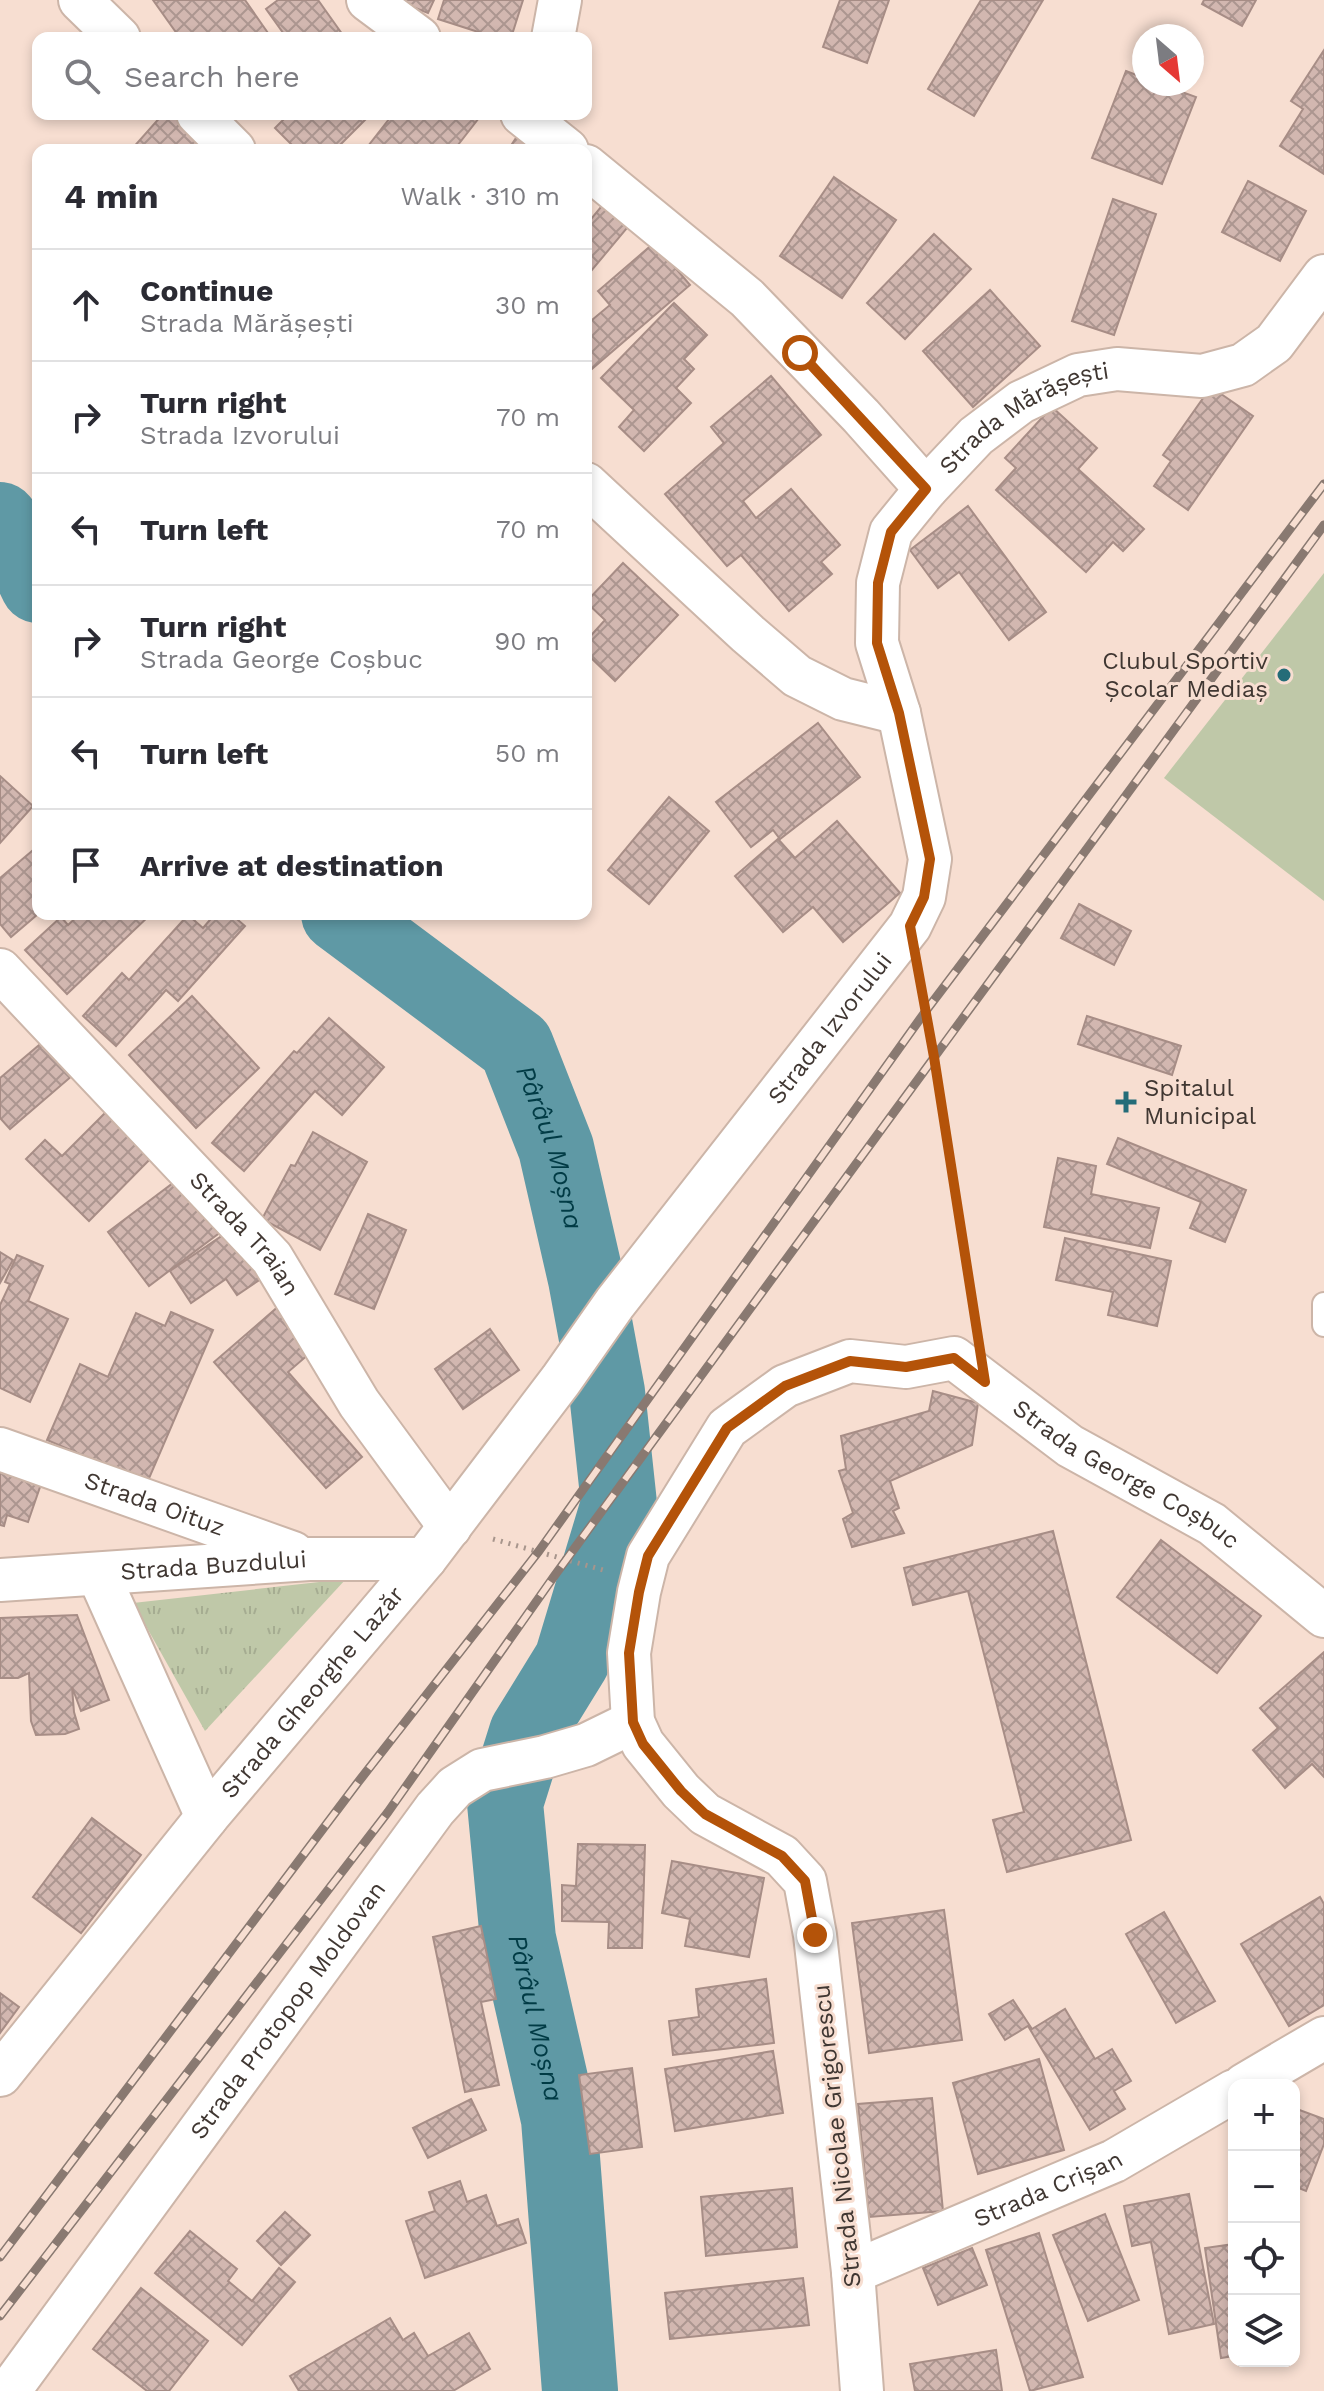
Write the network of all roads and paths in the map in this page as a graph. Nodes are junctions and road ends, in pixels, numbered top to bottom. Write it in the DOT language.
graph roads {
  1 [pos="80,0"];
  2 [pos="368,0"];
  3 [pos="560,0"];
  4 [pos="113,32"];
  5 [pos="411,32"];
  6 [pos="554,32"];
  7 [pos="204,120"];
  8 [pos="534,120"];
  9 [pos="228,144"];
  10 [pos="560,144"];
  11 [pos="592,171"];
  12 [pos="1324,276"];
  13 [pos="926,489"];
  14 [pos="592,490"];
  15 [pos="899,713"];
  16 [pos="910,926"];
  17 [pos="0,970"];
  18 [pos="615,1303"];
  19 [pos="1324,1304"];
  20 [pos="1324,1325"];
  21 [pos="985,1382"];
  22 [pos="0,1449"];
  23 [pos="450,1527"];
  24 [pos="309,1559"];
  25 [pos="425,1559"];
  26 [pos="609,1571"];
  27 [pos="98,1574"];
  28 [pos="0,1580"];
  29 [pos="1324,1616"];
  30 [pos="633,1722"];
  31 [pos="207,1817"];
  32 [pos="1324,2038"];
  33 [pos="0,2075"];
  34 [pos="1254,2079"];
  35 [pos="1228,2094"];
  36 [pos="853,2272"];
  37 [pos="9,2391"];
  38 [pos="862,2391"];
  1 -- 4 [label="street"];
  2 -- 5 [label="street"];
  3 -- 6 [label="street"];
  7 -- 9 [label="street"];
  8 -- 10 [label="street"];
  11 -- 13 [label="street, Strada Mărășești"];
  12 -- 13 [label="street, Strada Mărășești"];
  13 -- 15 [label="street, Strada Izvorului"];
  14 -- 15 [label="street"];
  15 -- 16 [label="street, Strada Izvorului"];
  16 -- 18 [label="street, Strada Izvorului"];
  16 -- 21 [label="path"];
  17 -- 23 [label="street, Strada Traian"];
  18 -- 23 [label="street, Strada Gheorghe Lazăr"];
  19 -- 20 [label="lane"];
  21 -- 29 [label="street, Strada George Coșbuc"];
  21 -- 30 [label="street, Strada George Coșbuc"];
  22 -- 24 [label="street, Strada Oituz"];
  23 -- 25 [label="street, Strada Gheorghe Lazăr"];
  23 -- 26 [label="path"];
  24 -- 25 [label="street, Strada Buzdului"];
  24 -- 27 [label="street, Strada Buzdului"];
  25 -- 31 [label="street, Strada Gheorghe Lazăr"];
  27 -- 28 [label="street, Strada Buzdului"];
  27 -- 31 [label="street"];
  30 -- 36 [label="street, Strada Nicolae Grigorescu"];
  30 -- 37 [label="street, Strada Protopop Moldovan"];
  31 -- 33 [label="street, Strada Gheorghe Lazăr"];
  32 -- 34 [label="street"];
  35 -- 36 [label="street, Strada Crișan"];
  36 -- 38 [label="street, Strada Nicolae Grigorescu"];
}
